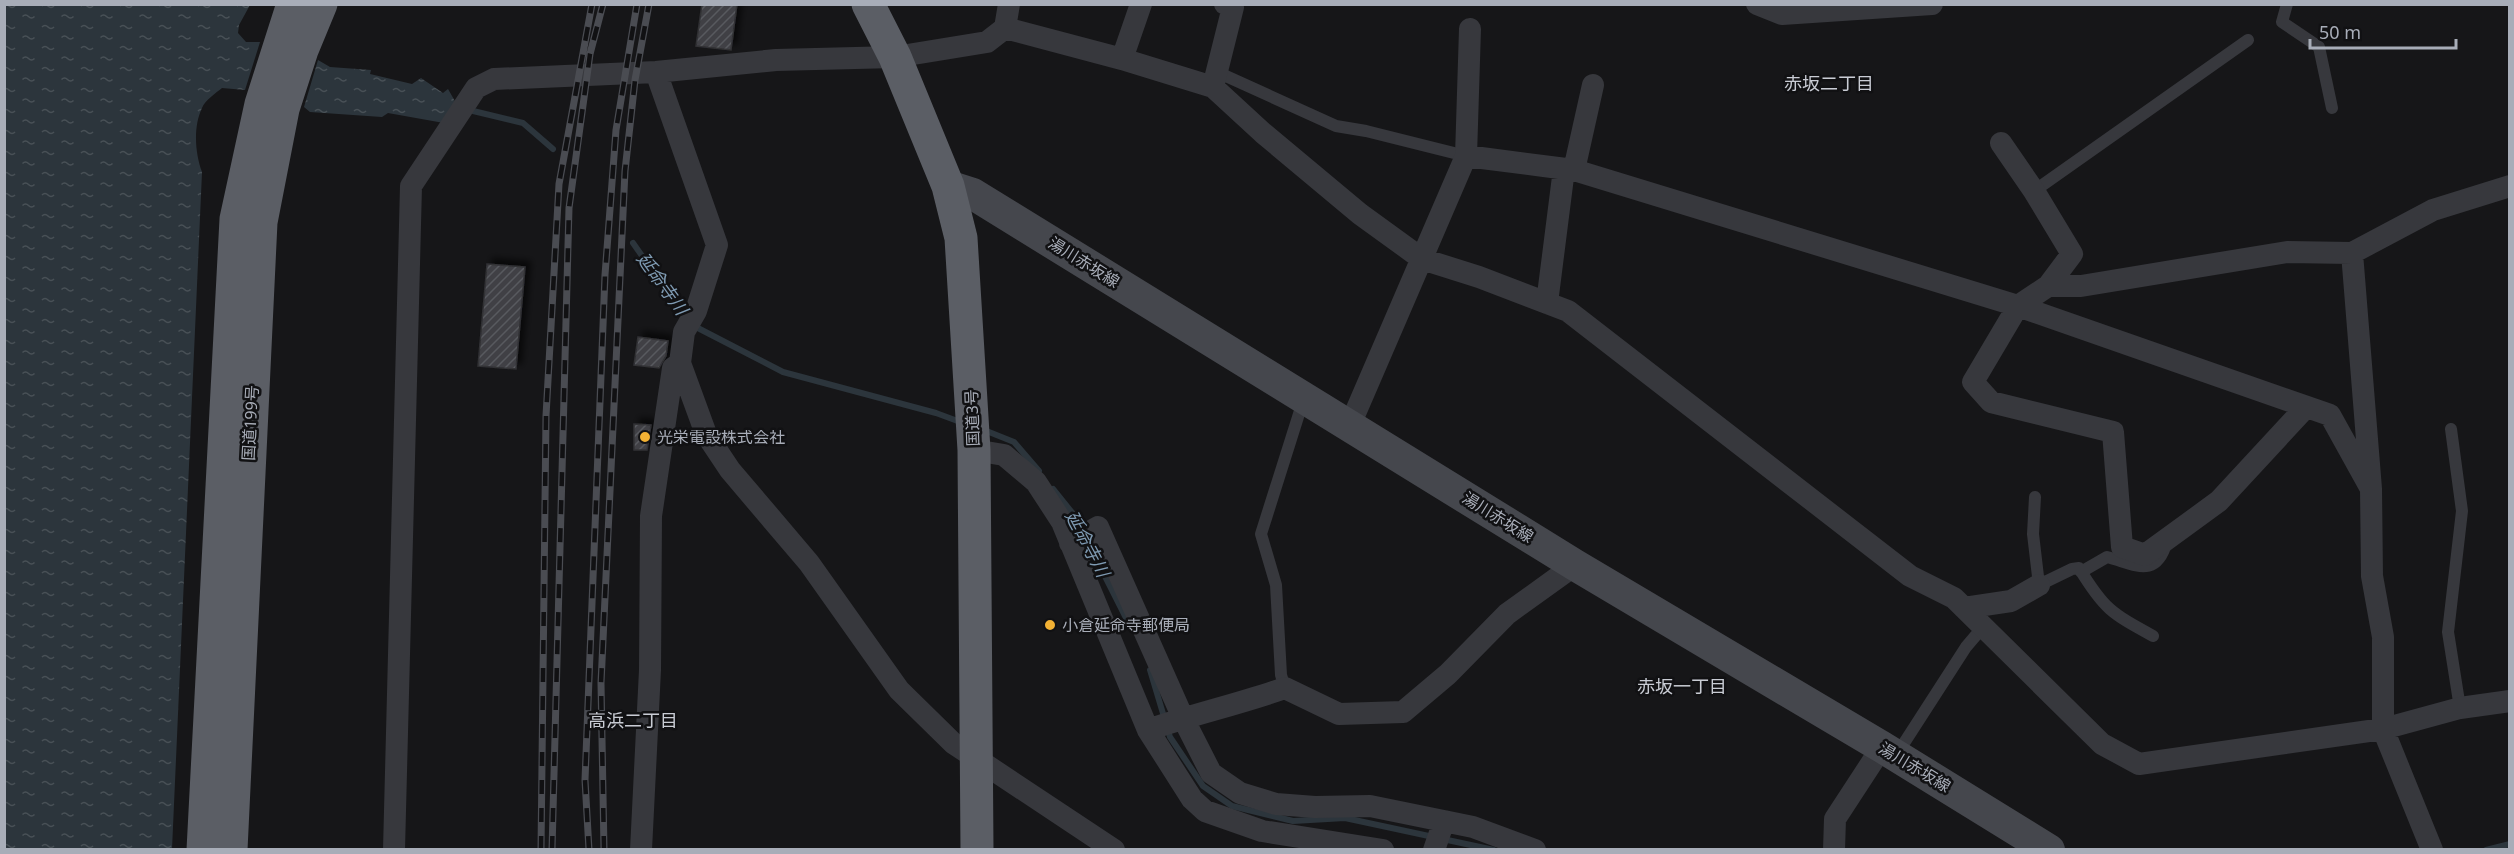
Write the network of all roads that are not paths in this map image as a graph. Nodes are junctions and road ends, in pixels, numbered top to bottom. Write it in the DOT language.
graph roads {
  1 [pos="294,4"];
  2 [pos="321,4"];
  3 [pos="868,4"];
  4 [pos="1009,4"];
  5 [pos="1141,4"];
  6 [pos="1225,4"];
  7 [pos="1757,4"];
  8 [pos="1932,4"];
  9 [pos="2287,4"];
  10 [pos="1005,28"];
  11 [pos="1470,29"];
  12 [pos="2248,40"];
  13 [pos="291,46"];
  14 [pos="895,57"];
  15 [pos="1122,58"];
  16 [pos="656,72"];
  17 [pos="1215,79"];
  18 [pos="1593,85"];
  19 [pos="272,106"];
  20 [pos="2332,108"];
  21 [pos="2001,143"];
  22 [pos="1466,156"];
  23 [pos="1569,169"];
  24 [pos="948,186"];
  25 [pos="2510,186"];
  26 [pos="2034,191"];
  27 [pos="2352,254"];
  28 [pos="1422,259"];
  29 [pos="2048,286"];
  30 [pos="1547,303"];
  31 [pos="2018,306"];
  32 [pos="680,363"];
  33 [pos="1304,397"];
  34 [pos="2306,407"];
  35 [pos="1350,425"];
  36 [pos="2451,429"];
  37 [pos="973,431"];
  38 [pos="2371,489"];
  39 [pos="2035,497"];
  40 [pos="2168,539"];
  41 [pos="1070,543"];
  42 [pos="1575,565"];
  43 [pos="2081,572"];
  44 [pos="2039,585"];
  45 [pos="1964,608"];
  46 [pos="1983,627"];
  47 [pos="1147,636"];
  48 [pos="2153,636"];
  49 [pos="1112,646"];
  50 [pos="1286,688"];
  51 [pos="2510,701"];
  52 [pos="2460,708"];
  53 [pos="1183,718"];
  54 [pos="2383,729"];
  55 [pos="1148,730"];
  56 [pos="1889,751"];
  57 [pos="975,756"];
  58 [pos="1443,821"];
  59 [pos="203,849"];
  60 [pos="231,849"];
  61 [pos="394,849"];
  62 [pos="641,849"];
  63 [pos="977,849"];
  64 [pos="1114,849"];
  65 [pos="1383,849"];
  66 [pos="1434,849"];
  67 [pos="1535,849"];
  68 [pos="1834,849"];
  69 [pos="2049,849"];
  70 [pos="2432,849"];
  1 -- 13 [label="highway, 国道199号"];
  2 -- 13 [label="highway, 国道199号"];
  3 -- 14 [label="highway, 国道3号"];
  4 -- 10 [label="street"];
  5 -- 15 [label="street"];
  6 -- 17 [label="street"];
  7 -- 8 [label="street"];
  9 -- 20 [label="lane"];
  10 -- 14 [label="street"];
  10 -- 15 [label="street"];
  11 -- 22 [label="street"];
  12 -- 26 [label="lane"];
  13 -- 19 [label="highway, 国道199号"];
  14 -- 16 [label="street"];
  14 -- 24 [label="highway, 国道3号"];
  15 -- 17 [label="street"];
  16 -- 32 [label="street"];
  16 -- 61 [label="street"];
  17 -- 22 [label="lane"];
  17 -- 28 [label="street"];
  18 -- 23 [label="street"];
  19 -- 59 [label="highway, 国道199号"];
  19 -- 60 [label="highway, 国道199号"];
  21 -- 26 [label="street"];
  22 -- 23 [label="street"];
  22 -- 28 [label="street"];
  23 -- 30 [label="street"];
  23 -- 31 [label="street"];
  24 -- 33 [label="main road, 湯川赤坂線"];
  24 -- 37 [label="highway, 国道3号"];
  25 -- 27 [label="street"];
  26 -- 29 [label="street"];
  27 -- 29 [label="street"];
  27 -- 38 [label="street"];
  28 -- 30 [label="street"];
  28 -- 35 [label="street"];
  29 -- 31 [label="street"];
  30 -- 45 [label="street"];
  31 -- 34 [label="street"];
  31 -- 40 [label="street"];
  32 -- 57 [label="street"];
  32 -- 62 [label="street"];
  33 -- 35 [label="main road, 湯川赤坂線"];
  33 -- 50 [label="lane"];
  34 -- 38 [label="street"];
  34 -- 40 [label="street"];
  35 -- 42 [label="main road, 湯川赤坂線"];
  36 -- 52 [label="lane"];
  37 -- 41 [label="street"];
  37 -- 57 [label="highway, 国道3号"];
  38 -- 54 [label="street"];
  39 -- 44 [label="lane"];
  40 -- 43 [label="lane"];
  41 -- 47 [label="street"];
  41 -- 49 [label="street"];
  42 -- 50 [label="street"];
  42 -- 56 [label="main road, 湯川赤坂線"];
  43 -- 44 [label="lane"];
  43 -- 48 [label="lane"];
  44 -- 45 [label="street"];
  45 -- 46 [label="street"];
  46 -- 54 [label="street"];
  46 -- 56 [label="lane"];
  47 -- 49 [label="street"];
  47 -- 53 [label="street"];
  49 -- 55 [label="street"];
  50 -- 53 [label="street"];
  51 -- 52 [label="street"];
  52 -- 54 [label="street"];
  53 -- 55 [label="street"];
  53 -- 58 [label="street"];
  54 -- 70 [label="street"];
  55 -- 65 [label="street"];
  56 -- 68 [label="street"];
  56 -- 69 [label="main road, 湯川赤坂線"];
  57 -- 63 [label="highway, 国道3号"];
  57 -- 64 [label="street"];
  58 -- 66 [label="street"];
  58 -- 67 [label="street"];
}
